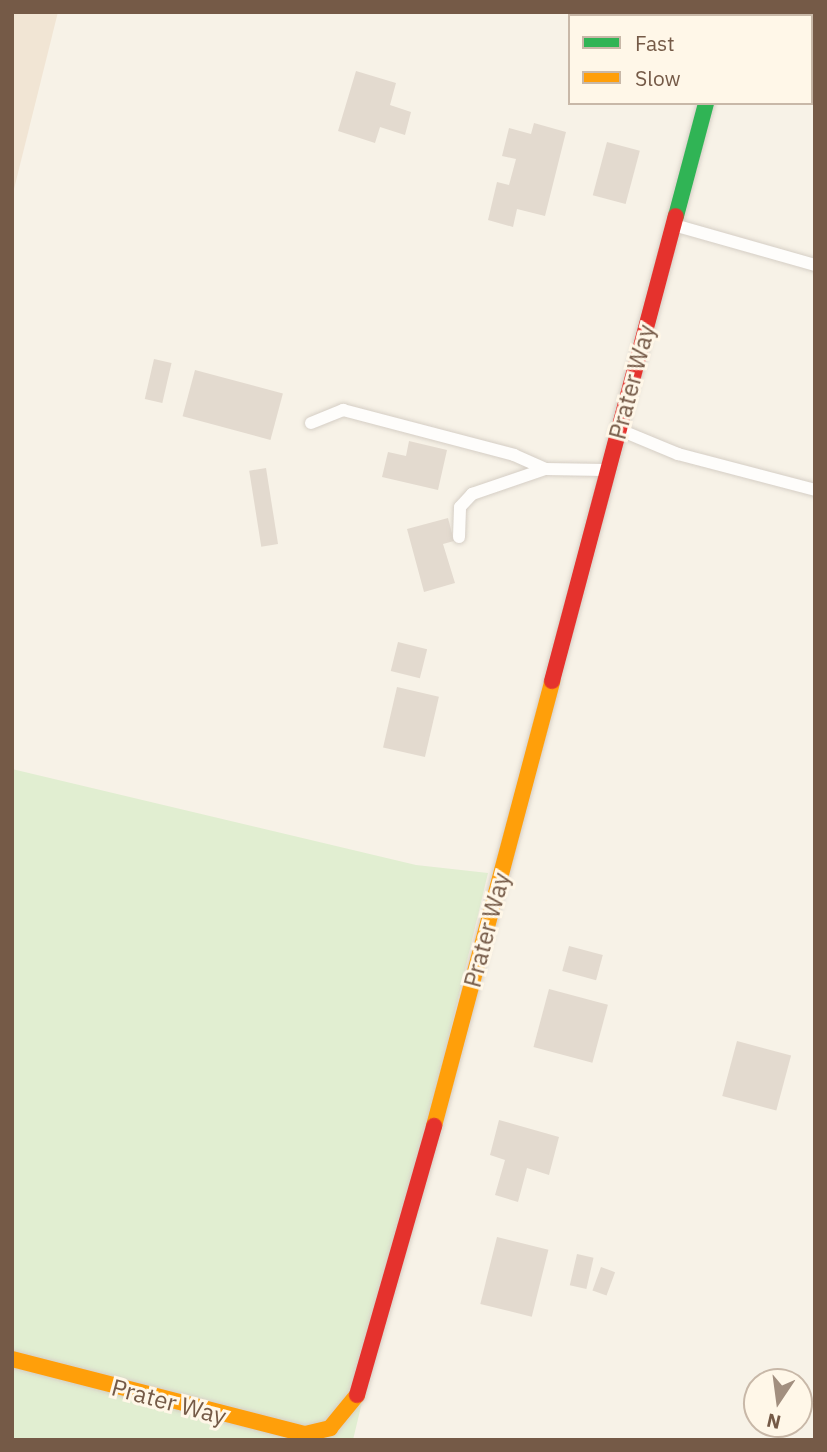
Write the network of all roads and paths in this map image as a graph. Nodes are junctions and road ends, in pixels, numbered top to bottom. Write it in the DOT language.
graph roads {
  1 [pos="705,105"];
  2 [pos="674,225"];
  3 [pos="815,265"];
  4 [pos="311,423"];
  5 [pos="619,430"];
  6 [pos="545,469"];
  7 [pos="609,470"];
  8 [pos="815,490"];
  9 [pos="459,537"];
  10 [pos="12,1359"];
  1 -- 2 [label="street, Prater Way"];
  2 -- 3 [label="lane"];
  2 -- 5 [label="street, Prater Way"];
  4 -- 6 [label="lane"];
  5 -- 7 [label="street, Prater Way"];
  5 -- 8 [label="lane"];
  6 -- 7 [label="lane"];
  6 -- 9 [label="lane"];
  7 -- 10 [label="street, Prater Way"];
}
